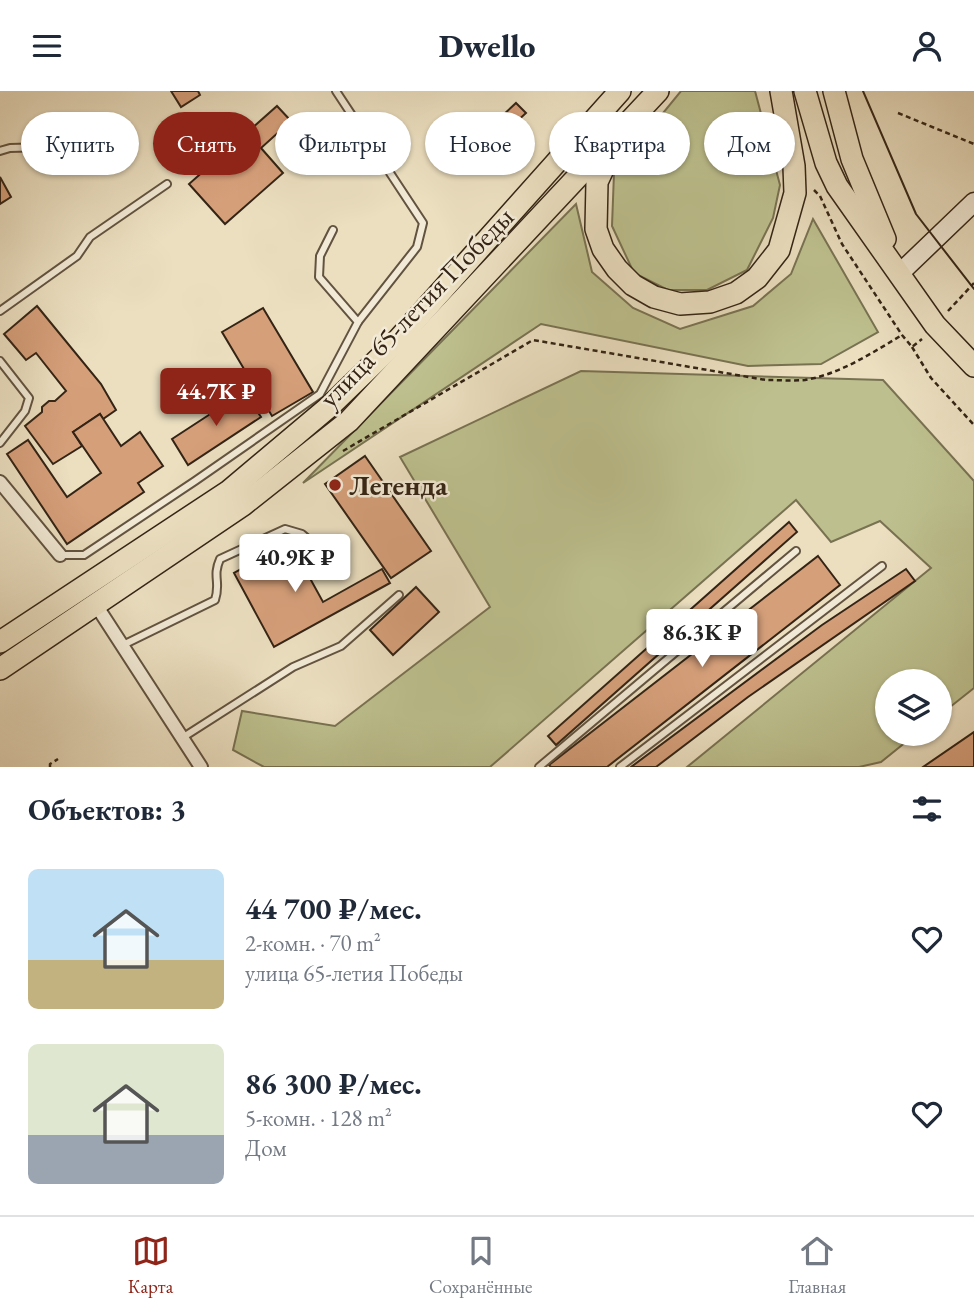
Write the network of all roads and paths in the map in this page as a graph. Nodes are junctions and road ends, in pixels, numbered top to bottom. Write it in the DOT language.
graph roads {
  1 [pos="336,91"];
  2 [pos="620,91"];
  3 [pos="658,91"];
  4 [pos="781,91"];
  5 [pos="792,91"];
  6 [pos="805,91"];
  7 [pos="834,91"];
  8 [pos="639,112"];
  9 [pos="898,113"];
  10 [pos="974,144"];
  11 [pos="21,148"];
  12 [pos="0,151"];
  13 [pos="826,163"];
  14 [pos="581,175"];
  15 [pos="600,175"];
  16 [pos="167,184"];
  17 [pos="974,202"];
  18 [pos="333,230"];
  19 [pos="899,274"];
  20 [pos="0,311"];
  21 [pos="358,322"];
  22 [pos="902,335"];
  23 [pos="912,348"];
  24 [pos="0,361"];
  25 [pos="974,366"];
  26 [pos="974,425"];
  27 [pos="0,443"];
  28 [pos="343,451"];
  29 [pos="0,482"];
  30 [pos="796,551"];
  31 [pos="60,555"];
  32 [pos="339,565"];
  33 [pos="882,566"];
  34 [pos="399,595"];
  35 [pos="96,605"];
  36 [pos="0,642"];
  37 [pos="121,646"];
  38 [pos="0,669"];
  39 [pos="182,738"];
  40 [pos="58,759"];
  41 [pos="50,767"];
  42 [pos="201,767"];
  43 [pos="539,767"];
  44 [pos="620,767"];
  1 -- 21 [label="lane"];
  2 -- 36 [label="main road, улица 65-летия Победы"];
  3 -- 8 [label="main road, улица 65-летия Победы"];
  4 -- 15 [label="main road"];
  5 -- 13 [label="main road"];
  6 -- 13 [label="main road"];
  7 -- 19 [label="main road"];
  9 -- 10 [label="path"];
  11 -- 12 [label="lane"];
  13 -- 19 [label="main road"];
  14 -- 35 [label="main road, улица 65-летия Победы"];
  16 -- 20 [label="lane"];
  17 -- 19 [label="main road"];
  18 -- 21 [label="lane"];
  19 -- 25 [label="main road"];
  21 -- 31 [label="lane"];
  22 -- 28 [label="path"];
  23 -- 26 [label="path"];
  24 -- 27 [label="lane"];
  29 -- 31 [label="street"];
  30 -- 43 [label="lane"];
  32 -- 37 [label="lane"];
  33 -- 44 [label="lane"];
  34 -- 39 [label="lane"];
  35 -- 37 [label="street"];
  35 -- 38 [label="main road, улица 65-летия Победы"];
  37 -- 39 [label="street"];
  39 -- 42 [label="street"];
  40 -- 41 [label="path"];
}
